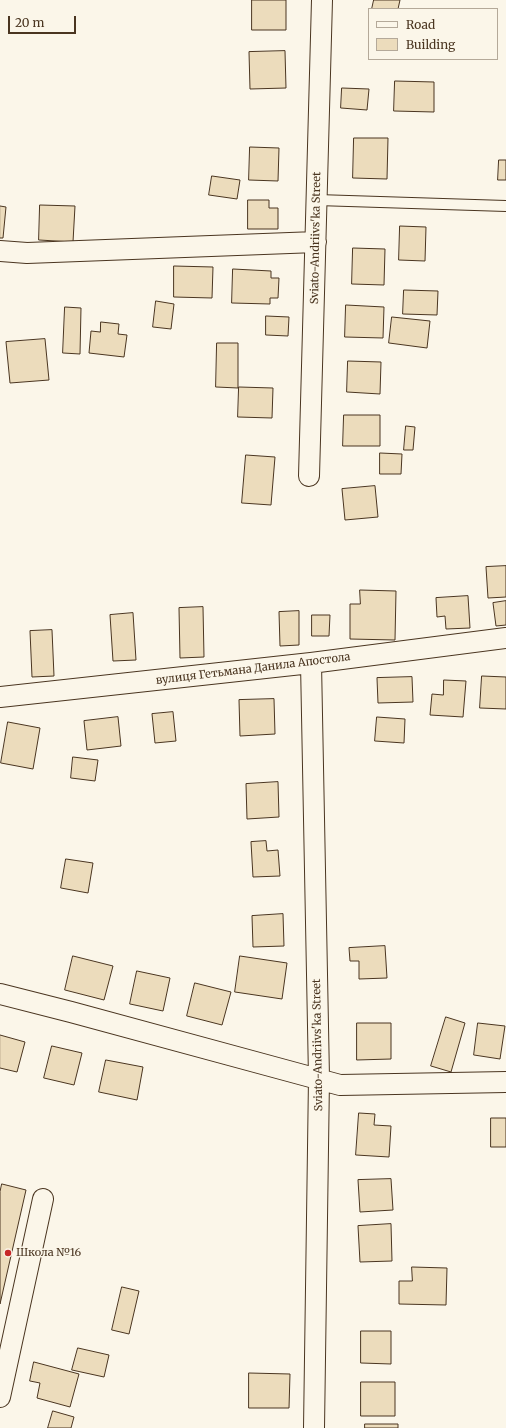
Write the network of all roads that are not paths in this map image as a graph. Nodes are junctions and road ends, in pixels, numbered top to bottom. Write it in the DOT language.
graph roads {
  1 [pos="322,0"];
  2 [pos="316,200"];
  3 [pos="506,206"];
  4 [pos="316,242"];
  5 [pos="0,251"];
  6 [pos="309,476"];
  7 [pos="506,638"];
  8 [pos="312,663"];
  9 [pos="0,697"];
  10 [pos="0,994"];
  11 [pos="319,1078"];
  12 [pos="506,1082"];
  13 [pos="43,1199"];
  14 [pos="0,1397"];
  15 [pos="314,1428"];
  1 -- 2 [label="street, Sviato-Andriivs'ka Street"];
  2 -- 3 [label="lane"];
  2 -- 4 [label="street, Sviato-Andriivs'ka Street"];
  4 -- 5 [label="street"];
  4 -- 6 [label="street, Sviato-Andriivs'ka Street"];
  7 -- 8 [label="street, вулиця Гетьмана Данила Апостола"];
  8 -- 9 [label="street, вулиця Гетьмана Данила Апостола"];
  8 -- 11 [label="street, Sviato-Andriivs'ka Street"];
  10 -- 11 [label="street"];
  11 -- 12 [label="street"];
  11 -- 15 [label="street, Sviato-Andriivs'ka Street"];
  13 -- 14 [label="street"];
}
